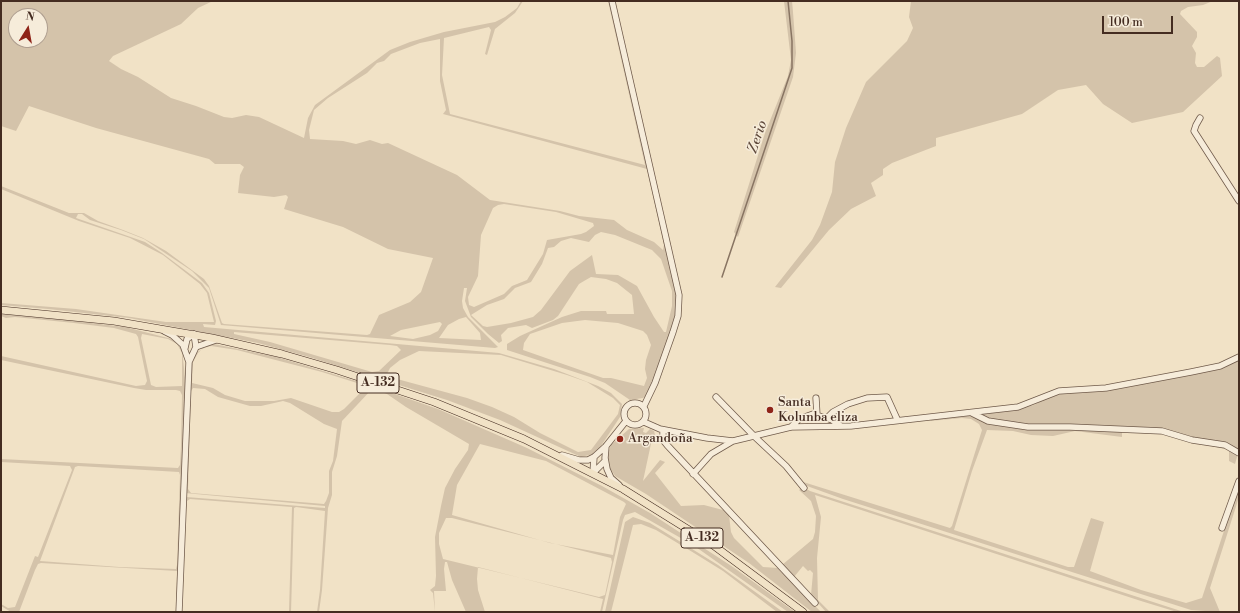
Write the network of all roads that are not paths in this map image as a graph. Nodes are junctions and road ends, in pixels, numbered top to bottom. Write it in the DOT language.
graph roads {
  1 [pos="612,1"];
  2 [pos="1200,118"];
  3 [pos="1239,201"];
  4 [pos="1,310"];
  5 [pos="157,328"];
  6 [pos="194,334"];
  7 [pos="220,339"];
  8 [pos="196,347"];
  9 [pos="185,348"];
  10 [pos="1239,357"];
  11 [pos="189,362"];
  12 [pos="716,397"];
  13 [pos="816,398"];
  14 [pos="644,406"];
  15 [pos="972,413"];
  16 [pos="817,415"];
  17 [pos="827,418"];
  18 [pos="897,420"];
  19 [pos="626,421"];
  20 [pos="644,422"];
  21 [pos="791,427"];
  22 [pos="841,427"];
  23 [pos="663,430"];
  24 [pos="755,437"];
  25 [pos="733,441"];
  26 [pos="606,446"];
  27 [pos="554,453"];
  28 [pos="1239,453"];
  29 [pos="594,457"];
  30 [pos="605,461"];
  31 [pos="593,473"];
  32 [pos="693,474"];
  33 [pos="1239,481"];
  34 [pos="804,488"];
  35 [pos="623,489"];
  36 [pos="1222,528"];
  37 [pos="815,603"];
  38 [pos="179,612"];
  39 [pos="804,612"];
  1 -- 14 [label="street"];
  2 -- 3 [label="street"];
  4 -- 5 [label="main road, A-132"];
  5 -- 6 [label="main road, A-132"];
  5 -- 9 [label="street"];
  6 -- 7 [label="main road, A-132"];
  6 -- 8 [label="street"];
  6 -- 9 [label="street"];
  7 -- 8 [label="street"];
  7 -- 27 [label="main road, A-132"];
  8 -- 11 [label="street"];
  9 -- 11 [label="street"];
  10 -- 15 [label="street"];
  11 -- 38 [label="street"];
  12 -- 24 [label="street"];
  13 -- 16 [label="street"];
  14 -- 19 [label="street"];
  14 -- 20 [label="street"];
  15 -- 18 [label="street"];
  15 -- 28 [label="street"];
  16 -- 17 [label="street"];
  16 -- 21 [label="street"];
  17 -- 18 [label="street"];
  17 -- 22 [label="street"];
  18 -- 22 [label="street"];
  19 -- 20 [label="street"];
  19 -- 26 [label="street"];
  20 -- 23 [label="street"];
  21 -- 22 [label="street"];
  21 -- 24 [label="street"];
  23 -- 25 [label="street"];
  23 -- 32 [label="street"];
  24 -- 25 [label="street"];
  24 -- 34 [label="street"];
  25 -- 32 [label="street"];
  26 -- 29 [label="street"];
  26 -- 30 [label="street"];
  27 -- 29 [label="street"];
  27 -- 31 [label="main road, A-132"];
  29 -- 31 [label="street"];
  30 -- 31 [label="street"];
  30 -- 35 [label="street"];
  31 -- 35 [label="main road, A-132"];
  32 -- 37 [label="street"];
  33 -- 36 [label="street"];
  35 -- 39 [label="main road, A-132"];
}
